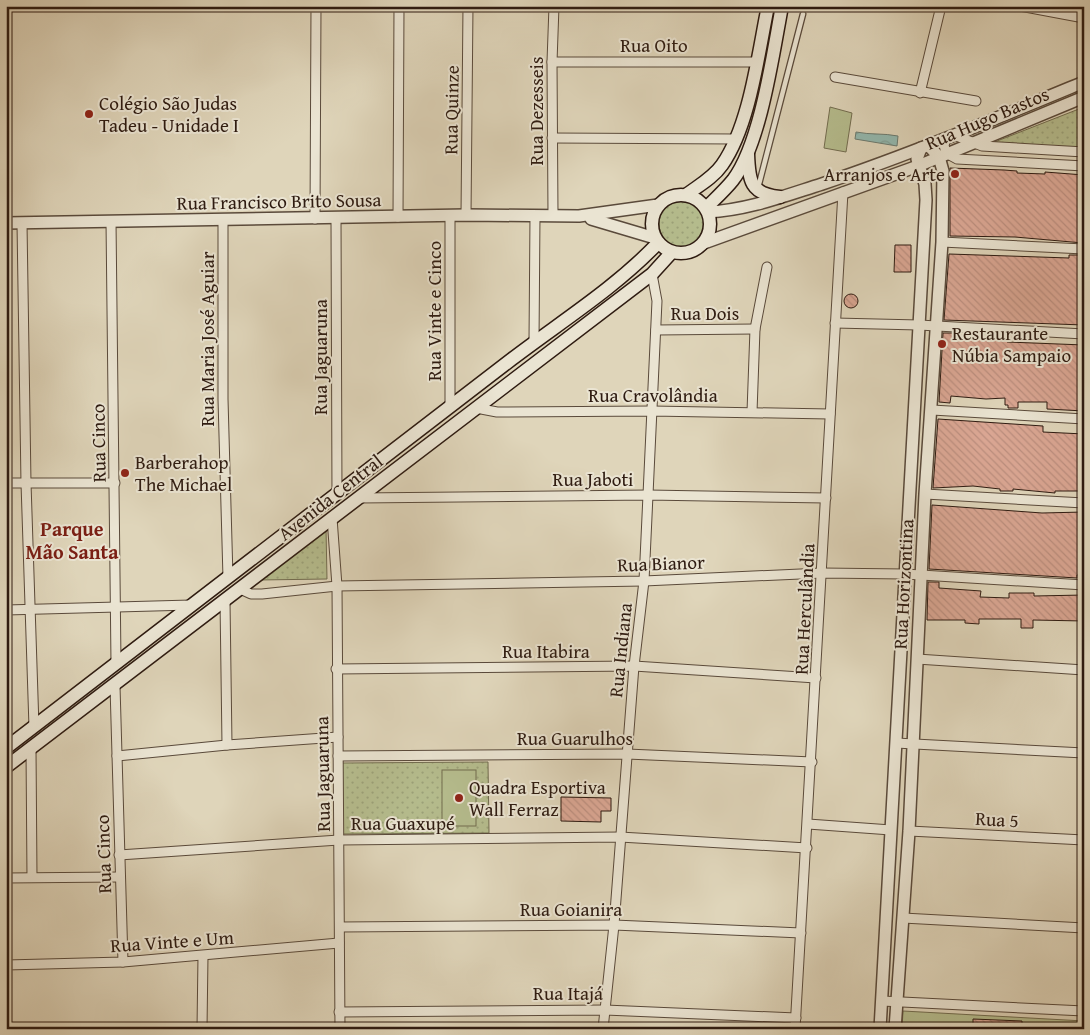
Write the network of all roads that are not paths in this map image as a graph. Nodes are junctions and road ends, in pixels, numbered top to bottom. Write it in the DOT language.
graph roads {
  1 [pos="316,6"];
  2 [pos="399,6"];
  3 [pos="468,6"];
  4 [pos="554,6"];
  5 [pos="768,6"];
  6 [pos="782,6"];
  7 [pos="941,6"];
  8 [pos="1020,6"];
  9 [pos="802,14"];
  10 [pos="1084,18"];
  11 [pos="552,62"];
  12 [pos="756,62"];
  13 [pos="835,77"];
  14 [pos="1084,82"];
  15 [pos="920,92"];
  16 [pos="1084,97"];
  17 [pos="976,101"];
  18 [pos="950,136"];
  19 [pos="552,138"];
  20 [pos="736,139"];
  21 [pos="971,143"];
  22 [pos="924,146"];
  23 [pos="1084,152"];
  24 [pos="748,154"];
  25 [pos="942,155"];
  26 [pos="918,166"];
  27 [pos="1084,166"];
  28 [pos="757,192"];
  29 [pos="843,192"];
  30 [pos="686,195"];
  31 [pos="780,198"];
  32 [pos="658,205"];
  33 [pos="707,210"];
  34 [pos="450,215"];
  35 [pos="466,215"];
  36 [pos="553,215"];
  37 [pos="535,216"];
  38 [pos="580,216"];
  39 [pos="398,217"];
  40 [pos="336,218"];
  41 [pos="315,219"];
  42 [pos="223,220"];
  43 [pos="111,221"];
  44 [pos="6,223"];
  45 [pos="22,223"];
  46 [pos="657,240"];
  47 [pos="942,242"];
  48 [pos="704,243"];
  49 [pos="1084,249"];
  50 [pos="672,252"];
  51 [pos="767,267"];
  52 [pos="652,274"];
  53 [pos="835,323"];
  54 [pos="919,325"];
  55 [pos="937,326"];
  56 [pos="755,329"];
  57 [pos="656,330"];
  58 [pos="1084,334"];
  59 [pos="534,342"];
  60 [pos="512,359"];
  61 [pos="522,371"];
  62 [pos="450,408"];
  63 [pos="476,408"];
  64 [pos="932,410"];
  65 [pos="652,411"];
  66 [pos="752,412"];
  67 [pos="830,414"];
  68 [pos="1084,418"];
  69 [pos="6,483"];
  70 [pos="26,483"];
  71 [pos="115,483"];
  72 [pos="925,494"];
  73 [pos="337,495"];
  74 [pos="648,495"];
  75 [pos="359,498"];
  76 [pos="826,498"];
  77 [pos="1084,503"];
  78 [pos="332,518"];
  79 [pos="822,573"];
  80 [pos="905,574"];
  81 [pos="921,575"];
  82 [pos="228,578"];
  83 [pos="644,581"];
  84 [pos="1084,585"];
  85 [pos="337,586"];
  86 [pos="240,589"];
  87 [pos="225,601"];
  88 [pos="191,605"];
  89 [pos="115,607"];
  90 [pos="6,610"];
  91 [pos="31,610"];
  92 [pos="917,659"];
  93 [pos="116,663"];
  94 [pos="634,666"];
  95 [pos="336,669"];
  96 [pos="1084,670"];
  97 [pos="816,678"];
  98 [pos="115,686"];
  99 [pos="34,727"];
  100 [pos="338,737"];
  101 [pos="896,743"];
  102 [pos="913,744"];
  103 [pos="227,745"];
  104 [pos="6,748"];
  105 [pos="31,749"];
  106 [pos="1084,753"];
  107 [pos="627,754"];
  108 [pos="117,756"];
  109 [pos="338,756"];
  110 [pos="812,762"];
  111 [pos="6,767"];
  112 [pos="808,824"];
  113 [pos="891,830"];
  114 [pos="908,831"];
  115 [pos="620,838"];
  116 [pos="339,840"];
  117 [pos="1084,840"];
  118 [pos="807,848"];
  119 [pos="120,855"];
  120 [pos="32,877"];
  121 [pos="120,877"];
  122 [pos="6,878"];
  123 [pos="903,918"];
  124 [pos="614,925"];
  125 [pos="340,926"];
  126 [pos="1084,928"];
  127 [pos="801,933"];
  128 [pos="339,943"];
  129 [pos="203,956"];
  130 [pos="123,962"];
  131 [pos="6,966"];
  132 [pos="882,1001"];
  133 [pos="896,1001"];
  134 [pos="605,1010"];
  135 [pos="1084,1011"];
  136 [pos="340,1012"];
  137 [pos="796,1018"];
  138 [pos="202,1029"];
  139 [pos="340,1029"];
  140 [pos="603,1029"];
  141 [pos="796,1029"];
  142 [pos="880,1029"];
  143 [pos="895,1029"];
  1 -- 41 [label="street"];
  2 -- 39 [label="street"];
  3 -- 35 [label="street, Rua Quinze"];
  4 -- 11 [label="street, Rua Dezesseis"];
  5 -- 12 [label="main road"];
  6 -- 24 [label="main road"];
  7 -- 15 [label="street"];
  8 -- 10 [label="street"];
  9 -- 28 [label="lane"];
  11 -- 12 [label="street, Rua Oito"];
  11 -- 19 [label="street, Rua Dezesseis"];
  12 -- 20 [label="main road"];
  13 -- 15 [label="street"];
  14 -- 18 [label="street"];
  15 -- 17 [label="street"];
  16 -- 21 [label="street, Rua Hugo Bastos"];
  18 -- 21 [label="street"];
  18 -- 22 [label="street"];
  18 -- 25 [label="street"];
  19 -- 20 [label="street"];
  19 -- 36 [label="street, Rua Dezesseis"];
  20 -- 30 [label="main road"];
  21 -- 23 [label="street"];
  21 -- 25 [label="street, Rua Hugo Bastos"];
  22 -- 25 [label="street, Rua Horizontina"];
  22 -- 26 [label="street"];
  22 -- 31 [label="street"];
  24 -- 28 [label="main road"];
  24 -- 33 [label="main road"];
  25 -- 26 [label="street, Rua Hugo Bastos"];
  25 -- 27 [label="street"];
  25 -- 47 [label="street, Rua Horizontina"];
  26 -- 29 [label="street, Rua Hugo Bastos"];
  26 -- 54 [label="street, Rua Horizontina"];
  28 -- 31 [label="main road"];
  29 -- 48 [label="street, Rua Hugo Bastos"];
  29 -- 53 [label="street, Rua Herculândia"];
  30 -- 32 [label="main road"];
  30 -- 33 [label="main road"];
  31 -- 33 [label="street"];
  32 -- 38 [label="street"];
  32 -- 46 [label="main road"];
  33 -- 48 [label="main road"];
  34 -- 35 [label="street, Rua Francisco Brito Sousa"];
  34 -- 39 [label="street, Rua Francisco Brito Sousa"];
  34 -- 62 [label="street, Rua Vinte e Cinco"];
  35 -- 37 [label="street, Rua Francisco Brito Sousa"];
  36 -- 37 [label="street, Rua Francisco Brito Sousa"];
  36 -- 38 [label="street, Rua Francisco Brito Sousa"];
  37 -- 59 [label="street"];
  38 -- 46 [label="street"];
  39 -- 40 [label="street, Rua Francisco Brito Sousa"];
  40 -- 41 [label="street, Rua Francisco Brito Sousa"];
  40 -- 73 [label="street, Rua Jaguaruna"];
  41 -- 42 [label="street, Rua Francisco Brito Sousa"];
  42 -- 43 [label="street, Rua Francisco Brito Sousa"];
  42 -- 82 [label="street, Rua Maria José Aguiar"];
  43 -- 45 [label="street, Rua Francisco Brito Sousa"];
  43 -- 71 [label="street, Rua Cinco"];
  44 -- 45 [label="street, Rua Francisco Brito Sousa"];
  45 -- 70 [label="street"];
  46 -- 50 [label="main road"];
  46 -- 59 [label="main road, Avenida Central"];
  47 -- 49 [label="street"];
  47 -- 55 [label="street, Rua Horizontina"];
  48 -- 50 [label="main road"];
  50 -- 52 [label="main road, Avenida Central"];
  51 -- 56 [label="street"];
  52 -- 57 [label="street, Rua Indiana"];
  52 -- 61 [label="main road, Avenida Central"];
  53 -- 54 [label="street"];
  53 -- 67 [label="street, Rua Herculândia"];
  54 -- 55 [label="street"];
  54 -- 80 [label="street, Rua Horizontina"];
  55 -- 58 [label="street"];
  55 -- 64 [label="street, Rua Horizontina"];
  56 -- 57 [label="street, Rua Dois"];
  56 -- 66 [label="street"];
  57 -- 65 [label="street, Rua Indiana"];
  59 -- 60 [label="main road, Avenida Central"];
  60 -- 61 [label="main road"];
  60 -- 62 [label="main road, Avenida Central"];
  61 -- 63 [label="main road, Avenida Central"];
  62 -- 73 [label="main road, Avenida Central"];
  63 -- 65 [label="street, Rua Cravolândia"];
  63 -- 75 [label="main road, Avenida Central"];
  64 -- 68 [label="street"];
  64 -- 72 [label="street, Rua Horizontina"];
  65 -- 66 [label="street, Rua Cravolândia"];
  65 -- 74 [label="street, Rua Indiana"];
  66 -- 67 [label="street, Rua Cravolândia"];
  67 -- 76 [label="street, Rua Herculândia"];
  69 -- 70 [label="street"];
  70 -- 71 [label="street"];
  70 -- 91 [label="street"];
  71 -- 89 [label="street, Rua Cinco"];
  72 -- 77 [label="street"];
  72 -- 81 [label="street, Rua Horizontina"];
  73 -- 82 [label="main road, Avenida Central"];
  74 -- 75 [label="street, Rua Jaboti"];
  74 -- 76 [label="street, Rua Jaboti"];
  74 -- 83 [label="street, Rua Indiana"];
  75 -- 78 [label="main road, Avenida Central"];
  76 -- 79 [label="street, Rua Herculândia"];
  78 -- 85 [label="street, Rua Jaguaruna"];
  78 -- 86 [label="main road, Avenida Central"];
  79 -- 80 [label="street, Rua Bianor"];
  79 -- 83 [label="street, Rua Bianor"];
  79 -- 97 [label="street, Rua Herculândia"];
  80 -- 81 [label="street, Rua Bianor"];
  80 -- 101 [label="street, Rua Horizontina"];
  81 -- 84 [label="street, Rua Bianor"];
  81 -- 92 [label="street, Rua Horizontina"];
  82 -- 88 [label="main road, Avenida Central"];
  83 -- 85 [label="street, Rua Bianor"];
  83 -- 94 [label="street, Rua Indiana"];
  85 -- 86 [label="street, Rua Bianor"];
  85 -- 95 [label="street, Rua Jaguaruna"];
  86 -- 87 [label="main road, Avenida Central"];
  87 -- 98 [label="main road, Avenida Central"];
  87 -- 103 [label="street"];
  88 -- 89 [label="street"];
  88 -- 93 [label="main road, Avenida Central"];
  89 -- 91 [label="street"];
  89 -- 93 [label="street, Rua Cinco"];
  90 -- 91 [label="street"];
  91 -- 99 [label="street"];
  92 -- 96 [label="street"];
  92 -- 102 [label="street, Rua Horizontina"];
  93 -- 99 [label="main road, Avenida Central"];
  94 -- 95 [label="street, Rua Itabira"];
  94 -- 97 [label="street, Rua Itabira"];
  94 -- 107 [label="street, Rua Indiana"];
  95 -- 100 [label="street, Rua Jaguaruna"];
  97 -- 110 [label="street, Rua Herculândia"];
  98 -- 105 [label="main road, Avenida Central"];
  98 -- 108 [label="street, Rua Cinco"];
  99 -- 104 [label="main road, Avenida Central"];
  100 -- 103 [label="street"];
  100 -- 109 [label="street, Rua Jaguaruna"];
  101 -- 102 [label="street"];
  101 -- 113 [label="street, Rua Horizontina"];
  102 -- 106 [label="street"];
  102 -- 114 [label="street, Rua Horizontina"];
  103 -- 108 [label="street"];
  105 -- 111 [label="main road, Avenida Central"];
  105 -- 120 [label="street"];
  107 -- 109 [label="street, Rua Guarulhos"];
  107 -- 110 [label="street, Rua Guarulhos"];
  107 -- 115 [label="street, Rua Indiana"];
  108 -- 119 [label="street, Rua Cinco"];
  109 -- 116 [label="street, Rua Jaguaruna"];
  110 -- 112 [label="street, Rua Herculândia"];
  112 -- 113 [label="street"];
  112 -- 118 [label="street, Rua Herculândia"];
  113 -- 132 [label="street, Rua Horizontina"];
  114 -- 117 [label="street, Rua 5"];
  114 -- 123 [label="street, Rua Horizontina"];
  115 -- 116 [label="street, Rua Guaxupé"];
  115 -- 118 [label="street, Rua Guaxupé"];
  115 -- 124 [label="street, Rua Indiana"];
  116 -- 119 [label="street, Rua Guaxupé"];
  116 -- 125 [label="street, Rua Jaguaruna"];
  118 -- 127 [label="street, Rua Herculândia"];
  119 -- 121 [label="street, Rua Cinco"];
  120 -- 121 [label="street"];
  120 -- 122 [label="street"];
  121 -- 130 [label="street, Rua Cinco"];
  123 -- 126 [label="street"];
  123 -- 133 [label="street, Rua Horizontina"];
  124 -- 125 [label="street, Rua Goianira"];
  124 -- 127 [label="street, Rua Goianira"];
  124 -- 134 [label="street, Rua Indiana"];
  125 -- 128 [label="street, Rua Jaguaruna"];
  127 -- 137 [label="street, Rua Herculândia"];
  128 -- 129 [label="street, Rua Vinte e Um"];
  128 -- 136 [label="street, Rua Jaguaruna"];
  129 -- 130 [label="street, Rua Vinte e Um"];
  129 -- 138 [label="street"];
  130 -- 131 [label="street, Rua Vinte e Um"];
  132 -- 133 [label="street"];
  132 -- 142 [label="street, Rua Horizontina"];
  133 -- 135 [label="street"];
  133 -- 143 [label="street, Rua Horizontina"];
  134 -- 136 [label="street, Rua Itajá"];
  134 -- 137 [label="street, Rua Itajá"];
  134 -- 140 [label="street, Rua Indiana"];
  136 -- 139 [label="street, Rua Jaguaruna"];
  137 -- 141 [label="street, Rua Herculândia"];
}
